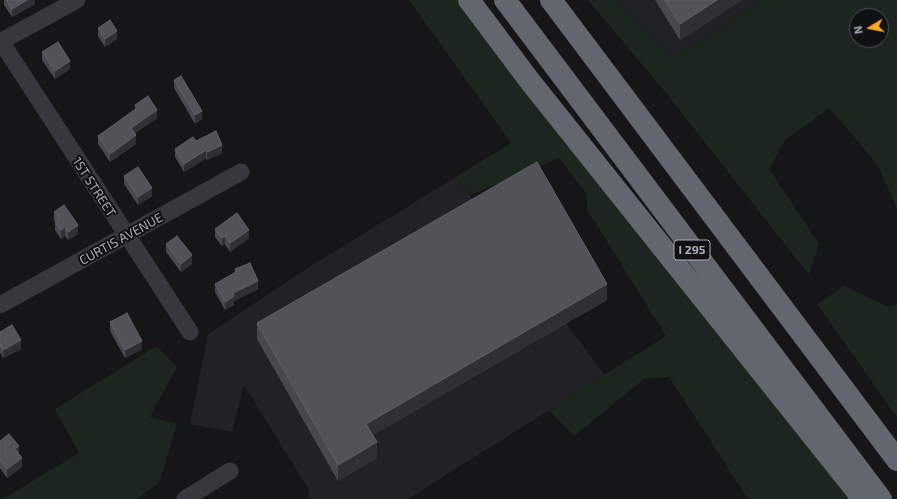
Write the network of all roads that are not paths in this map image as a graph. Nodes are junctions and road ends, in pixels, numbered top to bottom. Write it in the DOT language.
graph roads {
  1 [pos="77,0"];
  2 [pos="469,0"];
  3 [pos="490,0"];
  4 [pos="504,0"];
  5 [pos="551,0"];
  6 [pos="568,0"];
  7 [pos="0,42"];
  8 [pos="554,65"];
  9 [pos="241,172"];
  10 [pos="727,234"];
  11 [pos="126,236"];
  12 [pos="0,305"];
  13 [pos="190,332"];
  14 [pos="897,460"];
  15 [pos="230,471"];
  16 [pos="185,499"];
  17 [pos="863,499"];
  18 [pos="881,499"];
  1 -- 7 [label="street"];
  2 -- 17 [label="highway"];
  3 -- 8 [label="highway"];
  4 -- 8 [label="highway, I 295"];
  5 -- 10 [label="highway, I 295"];
  6 -- 10 [label="highway"];
  7 -- 11 [label="street, 1ST STREET"];
  8 -- 18 [label="highway, I 295"];
  9 -- 11 [label="street, CURTIS AVENUE"];
  10 -- 14 [label="highway, I 295"];
  11 -- 12 [label="street, CURTIS AVENUE"];
  11 -- 13 [label="street, 1ST STREET"];
  15 -- 16 [label="street"];
}
